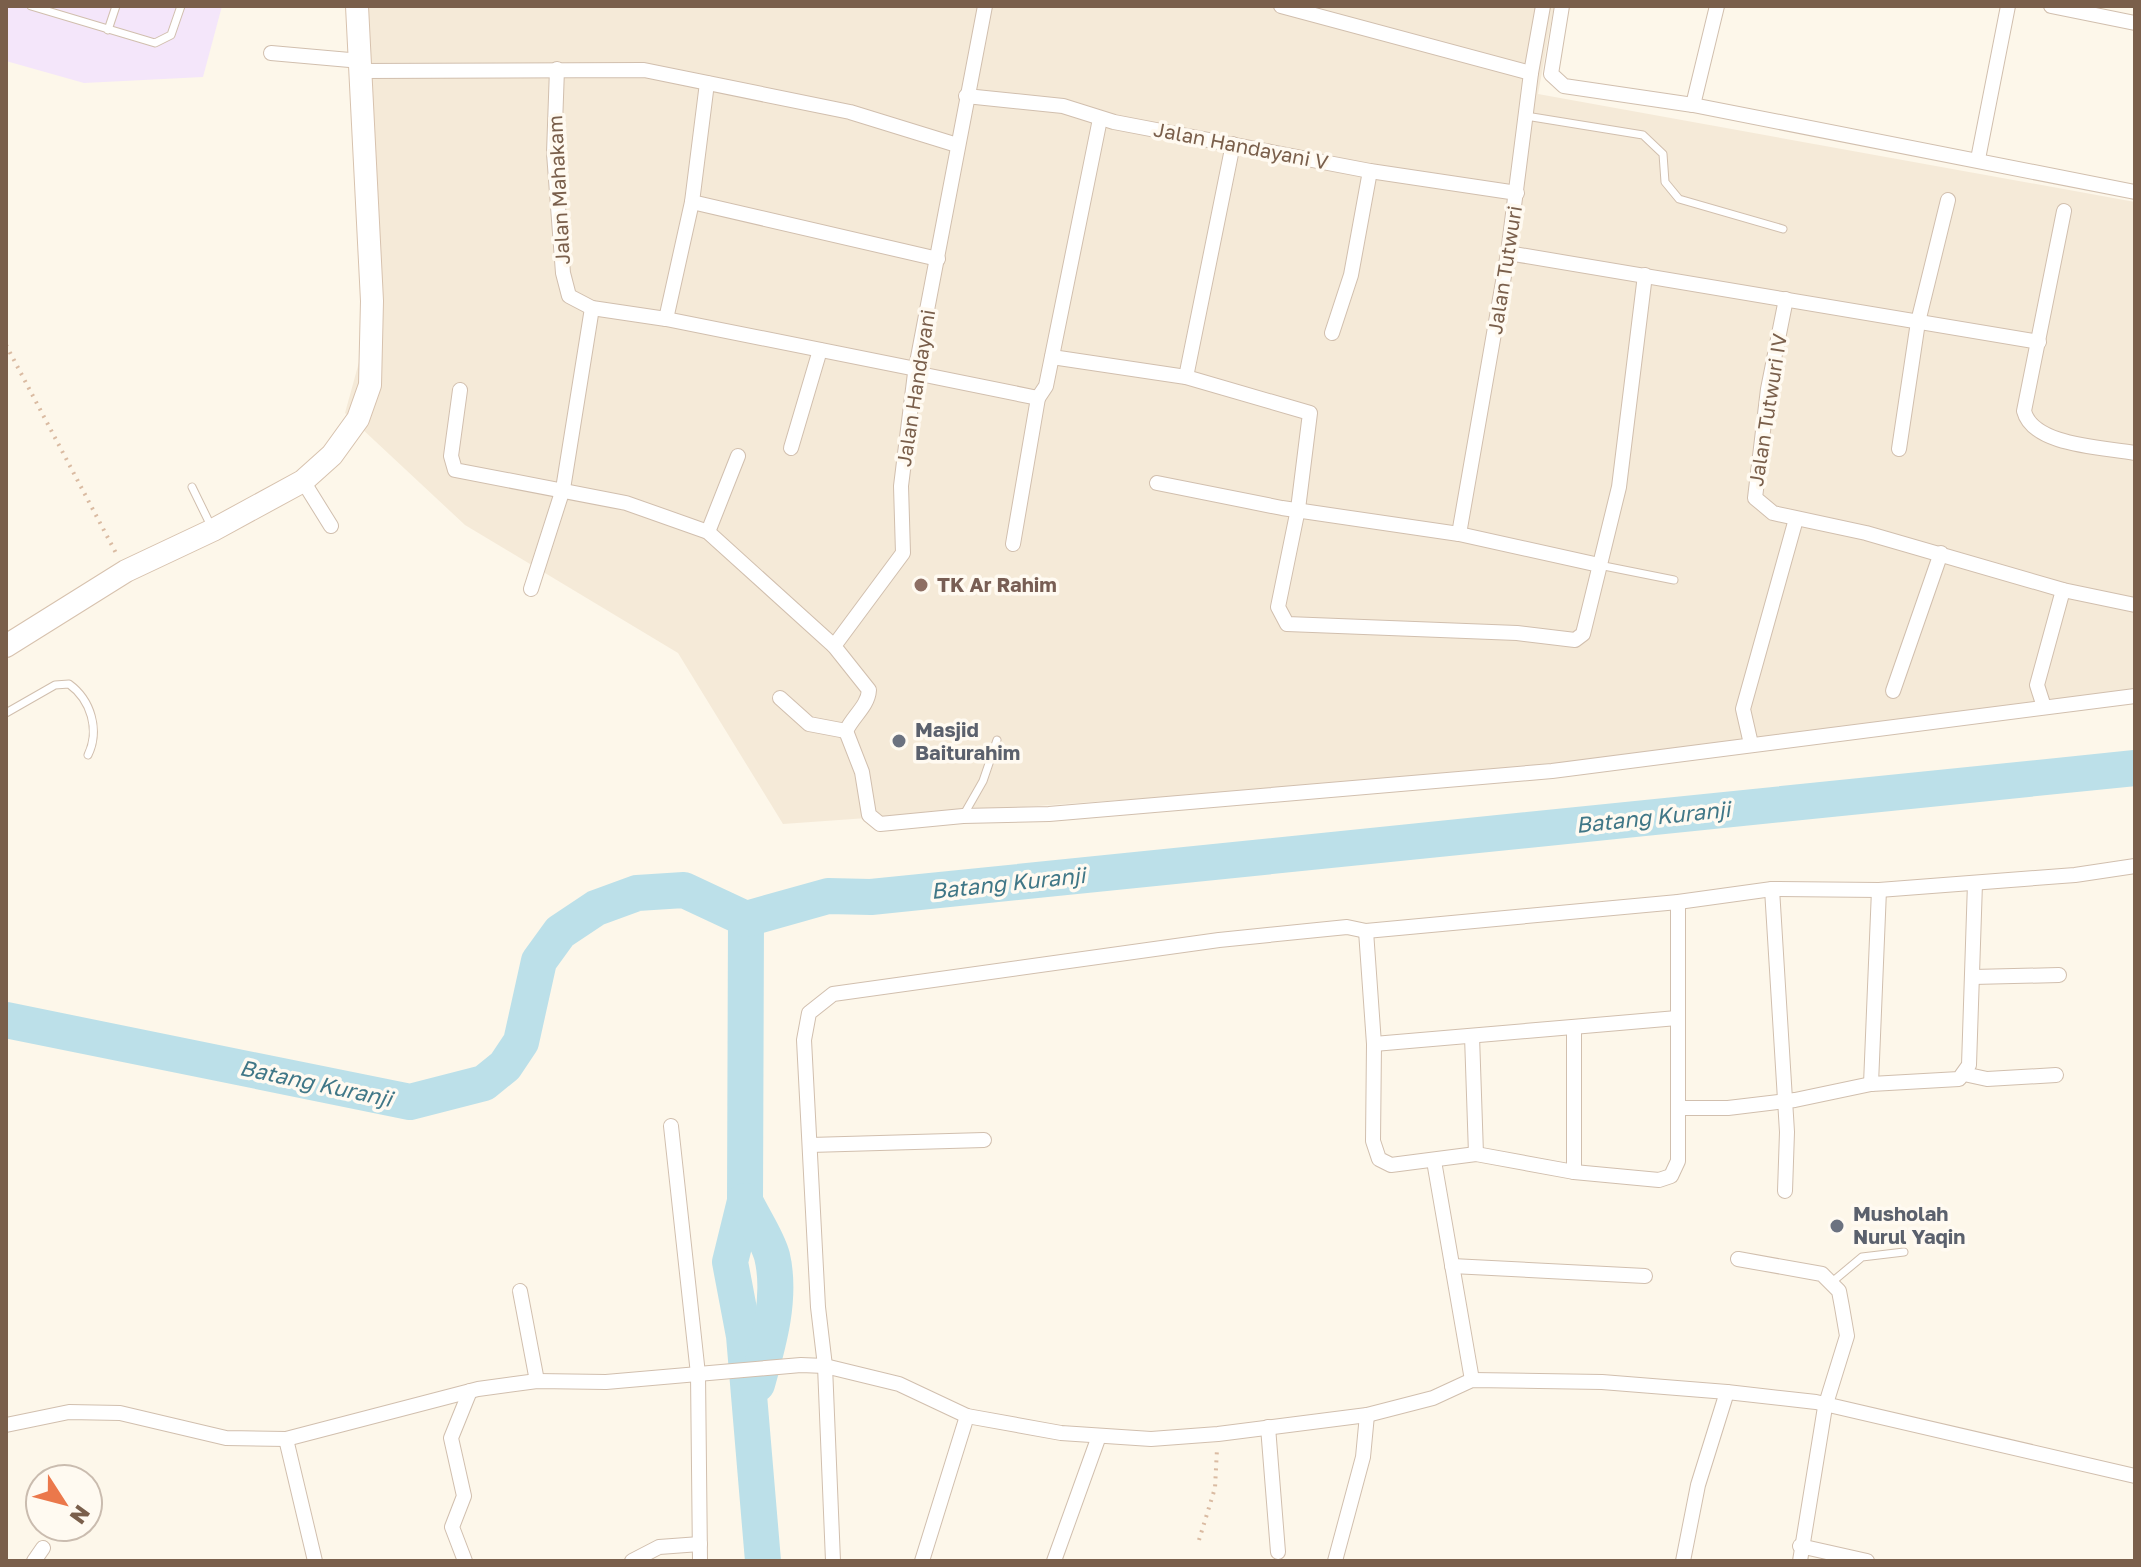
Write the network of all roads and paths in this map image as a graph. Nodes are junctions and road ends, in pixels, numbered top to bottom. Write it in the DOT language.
graph roads {
  1 [pos="31,6"];
  2 [pos="116,6"];
  3 [pos="181,6"];
  4 [pos="357,6"];
  5 [pos="985,6"];
  6 [pos="1281,6"];
  7 [pos="1543,6"];
  8 [pos="1562,6"];
  9 [pos="1717,6"];
  10 [pos="2008,6"];
  11 [pos="2051,6"];
  12 [pos="2135,23"];
  13 [pos="108,30"];
  14 [pos="271,53"];
  15 [pos="361,66"];
  16 [pos="557,69"];
  17 [pos="1531,73"];
  18 [pos="707,83"];
  19 [pos="966,96"];
  20 [pos="1693,105"];
  21 [pos="1526,116"];
  22 [pos="1100,119"];
  23 [pos="1233,144"];
  24 [pos="957,145"];
  25 [pos="1978,159"];
  26 [pos="1370,171"];
  27 [pos="2135,192"];
  28 [pos="1517,193"];
  29 [pos="1948,200"];
  30 [pos="692,202"];
  31 [pos="2064,211"];
  32 [pos="1783,229"];
  33 [pos="1508,253"];
  34 [pos="938,259"];
  35 [pos="1645,275"];
  36 [pos="1786,299"];
  37 [pos="592,308"];
  38 [pos="666,319"];
  39 [pos="1918,322"];
  40 [pos="1332,333"];
  41 [pos="2039,342"];
  42 [pos="6,345"];
  43 [pos="820,350"];
  44 [pos="1052,357"];
  45 [pos="915,371"];
  46 [pos="1186,377"];
  47 [pos="460,390"];
  48 [pos="1038,398"];
  49 [pos="791,448"];
  50 [pos="1899,449"];
  51 [pos="2135,453"];
  52 [pos="738,456"];
  53 [pos="303,481"];
  54 [pos="1157,483"];
  55 [pos="192,487"];
  56 [pos="563,489"];
  57 [pos="1298,509"];
  58 [pos="1796,519"];
  59 [pos="331,526"];
  60 [pos="213,530"];
  61 [pos="708,532"];
  62 [pos="1459,534"];
  63 [pos="1013,544"];
  64 [pos="1941,553"];
  65 [pos="1599,565"];
  66 [pos="126,571"];
  67 [pos="1674,580"];
  68 [pos="531,589"];
  69 [pos="2063,590"];
  70 [pos="2135,605"];
  71 [pos="6,646"];
  72 [pos="834,646"];
  73 [pos="1893,691"];
  74 [pos="2135,696"];
  75 [pos="780,698"];
  76 [pos="2044,707"];
  77 [pos="6,713"];
  78 [pos="846,731"];
  79 [pos="997,740"];
  80 [pos="1751,744"];
  81 [pos="88,755"];
  82 [pos="963,816"];
  83 [pos="2135,866"];
  84 [pos="1975,883"];
  85 [pos="1772,889"];
  86 [pos="1879,890"];
  87 [pos="1678,902"];
  88 [pos="1366,931"];
  89 [pos="2059,975"];
  90 [pos="1973,977"];
  91 [pos="1677,1018"];
  92 [pos="1574,1027"];
  93 [pos="1472,1036"];
  94 [pos="1374,1044"];
  95 [pos="1964,1074"];
  96 [pos="2056,1075"];
  97 [pos="1871,1084"];
  98 [pos="1783,1102"];
  99 [pos="1678,1108"];
  100 [pos="671,1126"];
  101 [pos="984,1140"];
  102 [pos="810,1145"];
  103 [pos="1476,1154"];
  104 [pos="1434,1161"];
  105 [pos="1574,1172"];
  106 [pos="1785,1191"];
  107 [pos="1904,1252"];
  108 [pos="1738,1259"];
  109 [pos="1452,1266"];
  110 [pos="1645,1276"];
  111 [pos="1832,1282"];
  112 [pos="520,1291"];
  113 [pos="825,1366"];
  114 [pos="706,1373"];
  115 [pos="1472,1380"];
  116 [pos="537,1381"];
  117 [pos="470,1391"];
  118 [pos="1727,1392"];
  119 [pos="1825,1407"];
  120 [pos="1367,1415"];
  121 [pos="967,1416"];
  122 [pos="6,1425"];
  123 [pos="1268,1427"];
  124 [pos="1218,1434"];
  125 [pos="1099,1436"];
  126 [pos="286,1439"];
  127 [pos="2135,1476"];
  128 [pos="1199,1540"];
  129 [pos="700,1544"];
  130 [pos="43,1548"];
  131 [pos="1278,1552"];
  132 [pos="1800,1553"];
  133 [pos="34,1561"];
  134 [pos="315,1561"];
  135 [pos="465,1561"];
  136 [pos="632,1561"];
  137 [pos="700,1561"];
  138 [pos="833,1561"];
  139 [pos="922,1561"];
  140 [pos="1054,1561"];
  141 [pos="1335,1561"];
  142 [pos="1683,1561"];
  143 [pos="1867,1561"];
  1 -- 13 [label="lane"];
  2 -- 13 [label="lane"];
  3 -- 13 [label="lane"];
  4 -- 15 [label="main road"];
  5 -- 19 [label="street, Jalan Handayani"];
  6 -- 17 [label="street"];
  7 -- 17 [label="street, Jalan Tutwuri"];
  8 -- 20 [label="street"];
  9 -- 20 [label="street"];
  10 -- 25 [label="street"];
  11 -- 12 [label="street"];
  14 -- 15 [label="street"];
  15 -- 16 [label="street"];
  15 -- 53 [label="main road"];
  16 -- 18 [label="street"];
  16 -- 37 [label="street, Jalan Mahakam"];
  17 -- 21 [label="street, Jalan Tutwuri"];
  18 -- 24 [label="street"];
  18 -- 30 [label="street"];
  19 -- 22 [label="street, Jalan Handayani V"];
  19 -- 24 [label="street, Jalan Handayani"];
  20 -- 25 [label="street"];
  21 -- 28 [label="street, Jalan Tutwuri"];
  21 -- 32 [label="lane"];
  22 -- 23 [label="street, Jalan Handayani V"];
  22 -- 44 [label="street"];
  23 -- 26 [label="street, Jalan Handayani V"];
  23 -- 46 [label="street"];
  24 -- 34 [label="street, Jalan Handayani"];
  25 -- 27 [label="street"];
  26 -- 28 [label="street, Jalan Handayani V"];
  26 -- 40 [label="street"];
  28 -- 33 [label="street, Jalan Tutwuri"];
  29 -- 39 [label="street"];
  30 -- 34 [label="street"];
  30 -- 38 [label="street"];
  31 -- 41 [label="street"];
  33 -- 35 [label="street"];
  33 -- 62 [label="street, Jalan Tutwuri"];
  34 -- 45 [label="street, Jalan Handayani"];
  35 -- 36 [label="street"];
  35 -- 65 [label="street"];
  36 -- 39 [label="street"];
  36 -- 58 [label="street, Jalan Tutwuri IV"];
  37 -- 38 [label="street"];
  37 -- 56 [label="street"];
  38 -- 43 [label="street"];
  39 -- 41 [label="street"];
  39 -- 50 [label="street"];
  41 -- 51 [label="street"];
  42 -- 66 [label="path"];
  43 -- 45 [label="street"];
  43 -- 49 [label="street"];
  44 -- 46 [label="street"];
  44 -- 48 [label="street"];
  45 -- 48 [label="street"];
  45 -- 72 [label="street, Jalan Handayani"];
  46 -- 57 [label="street"];
  47 -- 56 [label="street"];
  48 -- 63 [label="street"];
  52 -- 61 [label="street"];
  53 -- 59 [label="street"];
  53 -- 60 [label="main road"];
  54 -- 57 [label="street"];
  55 -- 60 [label="lane"];
  56 -- 61 [label="street"];
  56 -- 68 [label="street"];
  57 -- 62 [label="street"];
  57 -- 65 [label="street"];
  58 -- 64 [label="street"];
  58 -- 80 [label="street"];
  60 -- 66 [label="main road"];
  61 -- 72 [label="street"];
  62 -- 65 [label="street"];
  64 -- 69 [label="street"];
  64 -- 73 [label="street"];
  65 -- 67 [label="lane"];
  66 -- 71 [label="main road"];
  69 -- 70 [label="street"];
  69 -- 76 [label="street"];
  72 -- 78 [label="street"];
  74 -- 76 [label="street"];
  75 -- 78 [label="street"];
  76 -- 80 [label="street"];
  77 -- 81 [label="lane"];
  78 -- 82 [label="street"];
  79 -- 82 [label="lane"];
  80 -- 82 [label="street"];
  83 -- 84 [label="street"];
  84 -- 86 [label="street"];
  84 -- 90 [label="street"];
  85 -- 86 [label="street"];
  85 -- 87 [label="street"];
  85 -- 98 [label="street"];
  86 -- 97 [label="street"];
  87 -- 88 [label="street"];
  87 -- 91 [label="street"];
  88 -- 94 [label="street"];
  88 -- 102 [label="street"];
  89 -- 90 [label="street"];
  90 -- 95 [label="street"];
  91 -- 92 [label="street"];
  91 -- 99 [label="street"];
  92 -- 93 [label="street"];
  92 -- 105 [label="street"];
  93 -- 94 [label="street"];
  93 -- 103 [label="street"];
  94 -- 104 [label="street"];
  95 -- 96 [label="street"];
  95 -- 97 [label="street"];
  97 -- 98 [label="street"];
  98 -- 99 [label="street"];
  98 -- 106 [label="street"];
  99 -- 105 [label="street"];
  100 -- 114 [label="street"];
  101 -- 102 [label="street"];
  102 -- 113 [label="street"];
  103 -- 104 [label="street"];
  103 -- 105 [label="street"];
  104 -- 109 [label="street"];
  107 -- 111 [label="lane"];
  108 -- 111 [label="street"];
  109 -- 110 [label="street"];
  109 -- 115 [label="street"];
  111 -- 119 [label="street"];
  112 -- 116 [label="street"];
  113 -- 114 [label="street"];
  113 -- 121 [label="street"];
  113 -- 138 [label="street"];
  114 -- 116 [label="street"];
  114 -- 129 [label="street"];
  115 -- 118 [label="street"];
  115 -- 120 [label="street"];
  116 -- 117 [label="street"];
  117 -- 126 [label="street"];
  117 -- 135 [label="street"];
  118 -- 119 [label="street"];
  118 -- 142 [label="street"];
  119 -- 127 [label="street"];
  119 -- 132 [label="street"];
  120 -- 123 [label="street"];
  120 -- 141 [label="street"];
  121 -- 125 [label="street"];
  121 -- 139 [label="street"];
  122 -- 126 [label="street"];
  123 -- 124 [label="street"];
  123 -- 131 [label="street"];
  124 -- 125 [label="street"];
  124 -- 128 [label="path"];
  125 -- 140 [label="street"];
  126 -- 134 [label="street"];
  129 -- 136 [label="street"];
  129 -- 137 [label="street"];
  130 -- 133 [label="street"];
  132 -- 143 [label="street"];
}
